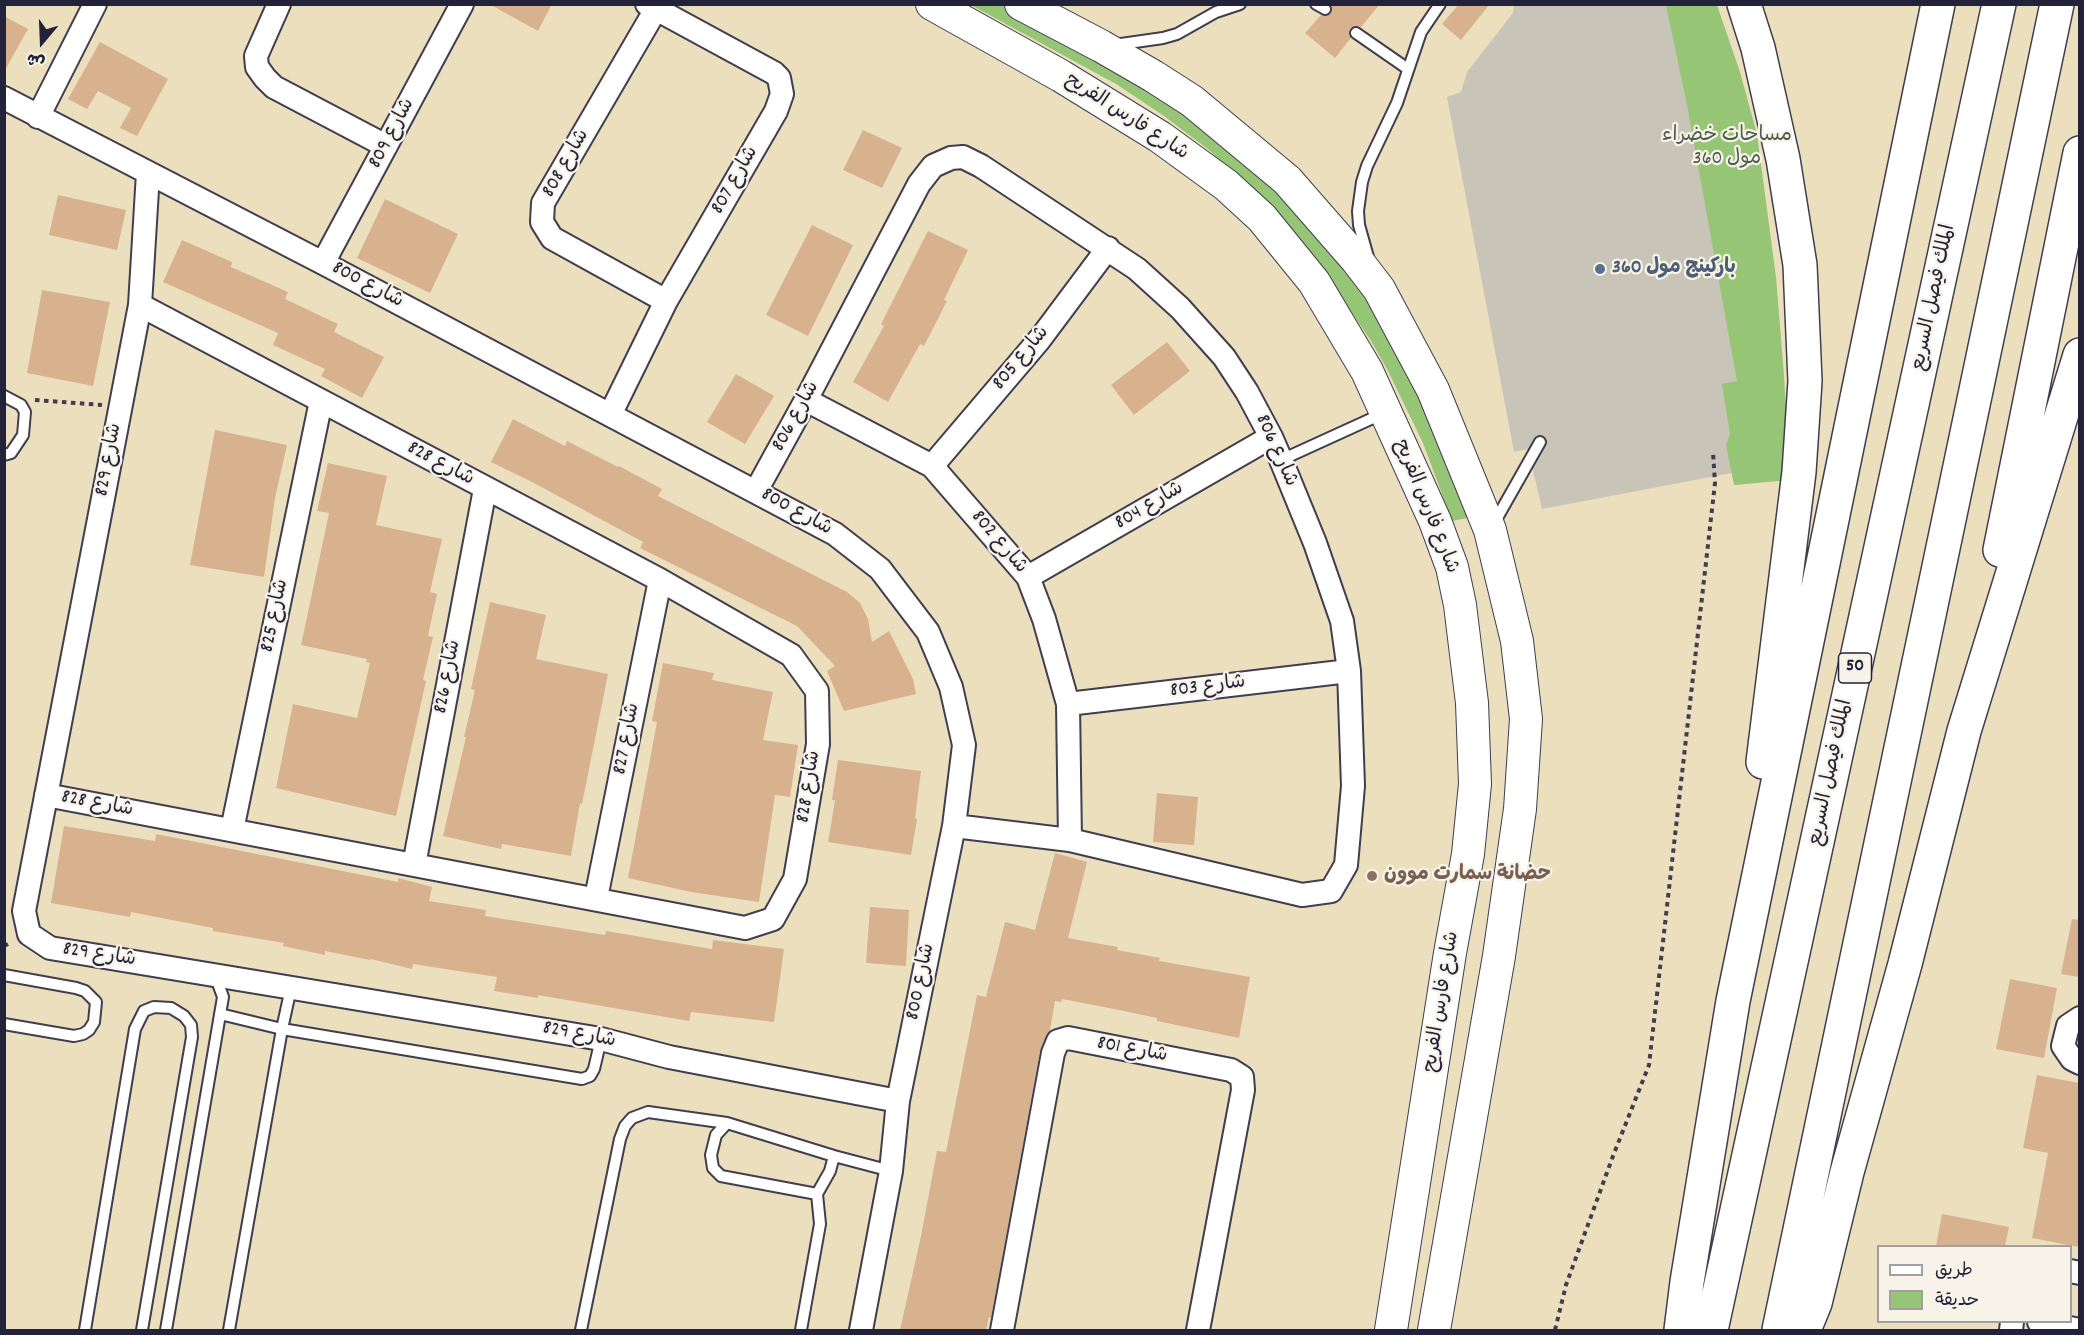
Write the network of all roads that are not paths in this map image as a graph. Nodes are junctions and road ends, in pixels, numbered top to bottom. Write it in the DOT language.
graph roads {
  1 [pos="95,4"];
  2 [pos="279,4"];
  3 [pos="462,4"];
  4 [pos="932,4"];
  5 [pos="1021,4"];
  6 [pos="1240,4"];
  7 [pos="1737,4"];
  8 [pos="1744,4"];
  9 [pos="1938,4"];
  10 [pos="1999,4"];
  11 [pos="2057,4"];
  12 [pos="1437,6"];
  13 [pos="652,7"];
  14 [pos="1219,8"];
  15 [pos="1356,33"];
  16 [pos="1101,46"];
  17 [pos="1758,48"];
  18 [pos="1408,69"];
  19 [pos="4,98"];
  20 [pos="38,117"];
  21 [pos="386,146"];
  22 [pos="2079,153"];
  23 [pos="148,173"];
  24 [pos="1108,248"];
  25 [pos="323,263"];
  26 [pos="1379,289"];
  27 [pos="666,301"];
  28 [pos="140,305"];
  29 [pos="2079,355"];
  30 [pos="7,397"];
  31 [pos="806,400"];
  32 [pos="321,401"];
  33 [pos="1387,412"];
  34 [pos="610,415"];
  35 [pos="1271,437"];
  36 [pos="1540,442"];
  37 [pos="4,455"];
  38 [pos="1281,460"];
  39 [pos="932,466"];
  40 [pos="485,489"];
  41 [pos="756,491"];
  42 [pos="1490,530"];
  43 [pos="1028,577"];
  44 [pos="660,580"];
  45 [pos="1349,671"];
  46 [pos="1068,704"];
  47 [pos="1964,731"];
  48 [pos="46,795"];
  49 [pos="954,826"];
  50 [pos="232,830"];
  51 [pos="1070,840"];
  52 [pos="414,864"];
  53 [pos="596,898"];
  54 [pos="4,975"];
  55 [pos="215,975"];
  56 [pos="291,987"];
  57 [pos="1733,1001"];
  58 [pos="220,1014"];
  59 [pos="2079,1018"];
  60 [pos="4,1024"];
  61 [pos="282,1029"];
  62 [pos="601,1039"];
  63 [pos="2079,1062"];
  64 [pos="898,1101"];
  65 [pos="727,1123"];
  66 [pos="834,1156"];
  67 [pos="891,1171"];
  68 [pos="817,1194"];
  69 [pos="2045,1323"];
  70 [pos="85,1330"];
  71 [pos="142,1330"];
  72 [pos="166,1330"];
  73 [pos="229,1330"];
  74 [pos="581,1330"];
  75 [pos="801,1330"];
  76 [pos="861,1330"];
  77 [pos="1002,1330"];
  78 [pos="1198,1330"];
  79 [pos="1391,1330"];
  80 [pos="1434,1330"];
  81 [pos="1681,1330"];
  82 [pos="1711,1330"];
  83 [pos="1779,1330"];
  84 [pos="1804,1330"];
  85 [pos="2079,1330"];
  1 -- 20 [label="street"];
  2 -- 21 [label="street"];
  3 -- 21 [label="street, شارع 809"];
  4 -- 33 [label="street, شارع فارس الفريح"];
  5 -- 16 [label="street"];
  6 -- 14 [label="lane"];
  7 -- 17 [label="lane"];
  8 -- 17 [label="highway"];
  9 -- 57 [label="highway"];
  10 -- 82 [label="highway, الملك فيصل السريع / 50"];
  11 -- 83 [label="highway"];
  12 -- 18 [label="lane"];
  13 -- 27 [label="street, شارع 808"];
  13 -- 27 [label="street, شارع 807"];
  14 -- 16 [label="lane"];
  15 -- 18 [label="lane"];
  16 -- 26 [label="street"];
  17 -- 57 [label="highway"];
  18 -- 26 [label="lane"];
  19 -- 20 [label="street, شارع 800"];
  20 -- 23 [label="street, شارع 800"];
  21 -- 25 [label="street, شارع 809"];
  22 -- 47 [label="highway"];
  23 -- 25 [label="street, شارع 800"];
  23 -- 28 [label="street, شارع 829"];
  24 -- 31 [label="street, شارع 806"];
  24 -- 35 [label="street, شارع 806"];
  24 -- 39 [label="street, شارع 805"];
  25 -- 34 [label="street, شارع 800"];
  26 -- 42 [label="street"];
  27 -- 34 [label="street, شارع 807"];
  28 -- 32 [label="street, شارع 828"];
  28 -- 48 [label="street, شارع 829"];
  29 -- 47 [label="highway"];
  30 -- 37 [label="lane"];
  31 -- 39 [label="street, شارع 802"];
  31 -- 41 [label="street, شارع 806"];
  32 -- 40 [label="street, شارع 828"];
  32 -- 50 [label="street, شارع 825"];
  33 -- 38 [label="lane"];
  33 -- 79 [label="street, شارع فارس الفريح"];
  34 -- 41 [label="street, شارع 800"];
  35 -- 38 [label="street, شارع 806"];
  35 -- 43 [label="street, شارع 804"];
  36 -- 42 [label="lane"];
  38 -- 45 [label="street, شارع 806"];
  39 -- 43 [label="street, شارع 802"];
  40 -- 44 [label="street, شارع 828"];
  40 -- 52 [label="street, شارع 826"];
  41 -- 49 [label="street, شارع 800"];
  42 -- 80 [label="street"];
  43 -- 46 [label="street, شارع 802"];
  44 -- 53 [label="street, شارع 827"];
  44 -- 53 [label="street, شارع 828"];
  45 -- 46 [label="street, شارع 803"];
  45 -- 51 [label="street, شارع 806"];
  46 -- 51 [label="street, شارع 802"];
  47 -- 84 [label="highway"];
  48 -- 50 [label="street, شارع 828"];
  48 -- 55 [label="street, شارع 829"];
  49 -- 51 [label="street, شارع 806"];
  49 -- 64 [label="street, شارع 800"];
  50 -- 52 [label="street, شارع 828"];
  52 -- 53 [label="street, شارع 828"];
  54 -- 60 [label="lane"];
  55 -- 56 [label="street, شارع 829"];
  55 -- 58 [label="lane"];
  56 -- 61 [label="lane"];
  56 -- 62 [label="street, شارع 829"];
  57 -- 81 [label="highway"];
  58 -- 61 [label="lane"];
  58 -- 72 [label="lane"];
  59 -- 63 [label="street"];
  61 -- 62 [label="lane"];
  61 -- 73 [label="lane"];
  62 -- 64 [label="street, شارع 829"];
  64 -- 67 [label="street, شارع 800"];
  65 -- 66 [label="lane"];
  65 -- 68 [label="lane"];
  65 -- 74 [label="lane"];
  66 -- 67 [label="lane"];
  66 -- 68 [label="lane"];
  67 -- 76 [label="street, شارع 800"];
  68 -- 75 [label="lane"];
  69 -- 85 [label="street"];
  70 -- 71 [label="lane"];
  77 -- 78 [label="street, شارع 801"];
}
